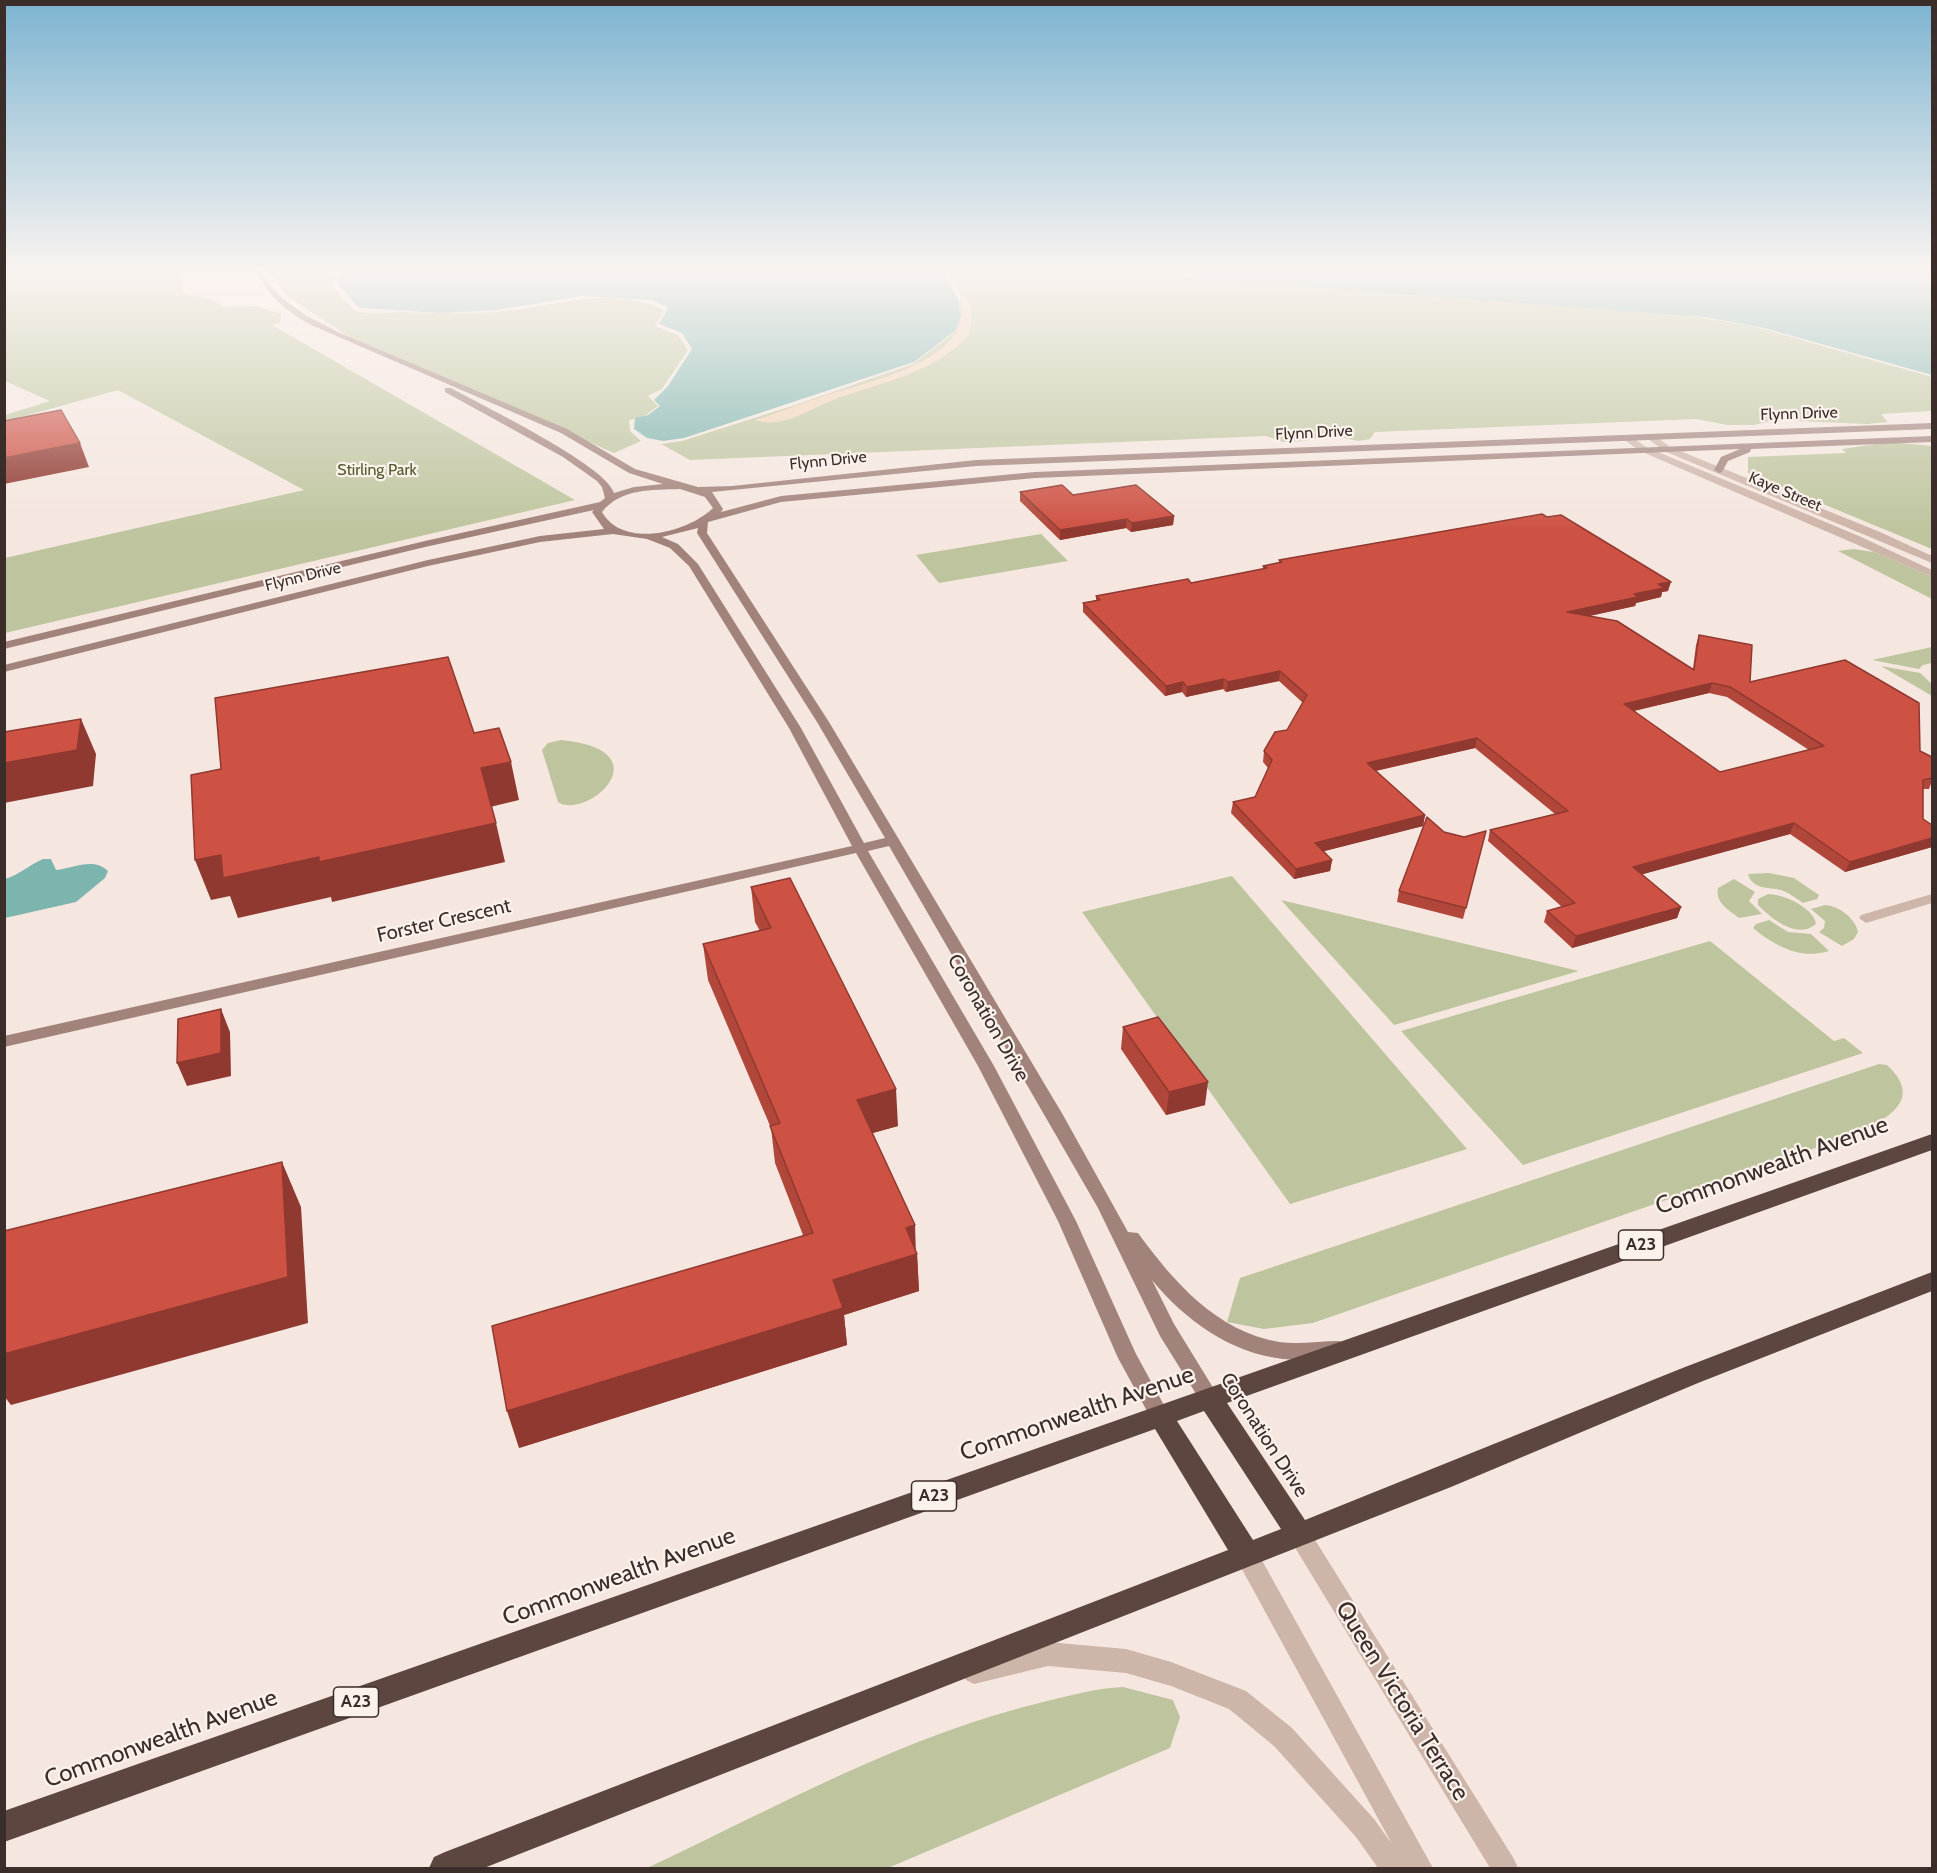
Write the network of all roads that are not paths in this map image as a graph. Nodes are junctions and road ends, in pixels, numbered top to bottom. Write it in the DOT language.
graph roads {
  1 [pos="384,355"];
  2 [pos="407,366"];
  3 [pos="1932,426"];
  4 [pos="1650,436"];
  5 [pos="1626,437"];
  6 [pos="1932,439"];
  7 [pos="1524,441"];
  8 [pos="1765,445"];
  9 [pos="1667,448"];
  10 [pos="1643,449"];
  11 [pos="1536,454"];
  12 [pos="1719,470"];
  13 [pos="680,486"];
  14 [pos="697,490"];
  15 [pos="610,498"];
  16 [pos="601,505"];
  17 [pos="708,520"];
  18 [pos="613,531"];
  19 [pos="649,536"];
  20 [pos="1932,560"];
  21 [pos="1932,574"];
  22 [pos="4,646"];
  23 [pos="4,669"];
  24 [pos="892,841"];
  25 [pos="860,848"];
  26 [pos="1932,898"];
  27 [pos="1866,918"];
  28 [pos="4,1042"];
  29 [pos="1932,1142"];
  30 [pos="1107,1207"];
  31 [pos="1932,1281"];
  32 [pos="1350,1348"];
  33 [pos="1210,1399"];
  34 [pos="1160,1416"];
  35 [pos="1299,1534"];
  36 [pos="1246,1554"];
  37 [pos="900,1691"];
  38 [pos="4,1827"];
  39 [pos="446,1869"];
  40 [pos="1394,1869"];
  41 [pos="1420,1869"];
  42 [pos="1504,1869"];
  1 -- 2 [label="main road"];
  2 -- 13 [label="main road"];
  2 -- 15 [label="main road"];
  3 -- 4 [label="main road, Flynn Drive"];
  4 -- 5 [label="main road, Flynn Drive"];
  4 -- 9 [label="street, Kaye Street"];
  5 -- 7 [label="main road, Flynn Drive"];
  5 -- 10 [label="street, Kaye Street"];
  6 -- 8 [label="main road, Flynn Drive"];
  7 -- 11 [label="main road"];
  7 -- 14 [label="main road, Flynn Drive"];
  8 -- 9 [label="main road, Flynn Drive"];
  8 -- 12 [label="main road"];
  9 -- 10 [label="main road, Flynn Drive"];
  9 -- 12 [label="street, Kaye Street"];
  10 -- 11 [label="main road, Flynn Drive"];
  10 -- 21 [label="street, Kaye Street"];
  11 -- 17 [label="main road, Flynn Drive"];
  12 -- 20 [label="street, Kaye Street"];
  13 -- 14 [label="main road"];
  13 -- 15 [label="main road"];
  14 -- 17 [label="main road, Coronation Drive"];
  15 -- 16 [label="main road"];
  16 -- 18 [label="main road"];
  16 -- 22 [label="main road, Flynn Drive"];
  17 -- 19 [label="main road, Flynn Drive"];
  17 -- 24 [label="main road, Coronation Drive"];
  18 -- 19 [label="main road, Flynn Drive"];
  18 -- 23 [label="main road, Flynn Drive"];
  19 -- 25 [label="main road, Coronation Drive"];
  24 -- 25 [label="main road, Forster Crescent"];
  24 -- 30 [label="main road, Coronation Drive"];
  25 -- 28 [label="main road, Forster Crescent"];
  25 -- 34 [label="main road, Coronation Drive"];
  26 -- 27 [label="street"];
  29 -- 32 [label="highway, Commonwealth Avenue / A23"];
  30 -- 32 [label="main road"];
  30 -- 33 [label="main road, Coronation Drive"];
  31 -- 35 [label="highway"];
  32 -- 33 [label="highway, Commonwealth Avenue / A23"];
  33 -- 34 [label="highway, Commonwealth Avenue / A23"];
  33 -- 35 [label="highway, Coronation Drive"];
  34 -- 36 [label="highway, Coronation Drive"];
  34 -- 38 [label="highway, Commonwealth Avenue / A23"];
  35 -- 36 [label="highway"];
  35 -- 42 [label="street, Queen Victoria Terrace"];
  36 -- 37 [label="highway"];
  36 -- 41 [label="street"];
  37 -- 39 [label="highway"];
  37 -- 40 [label="street"];
}
